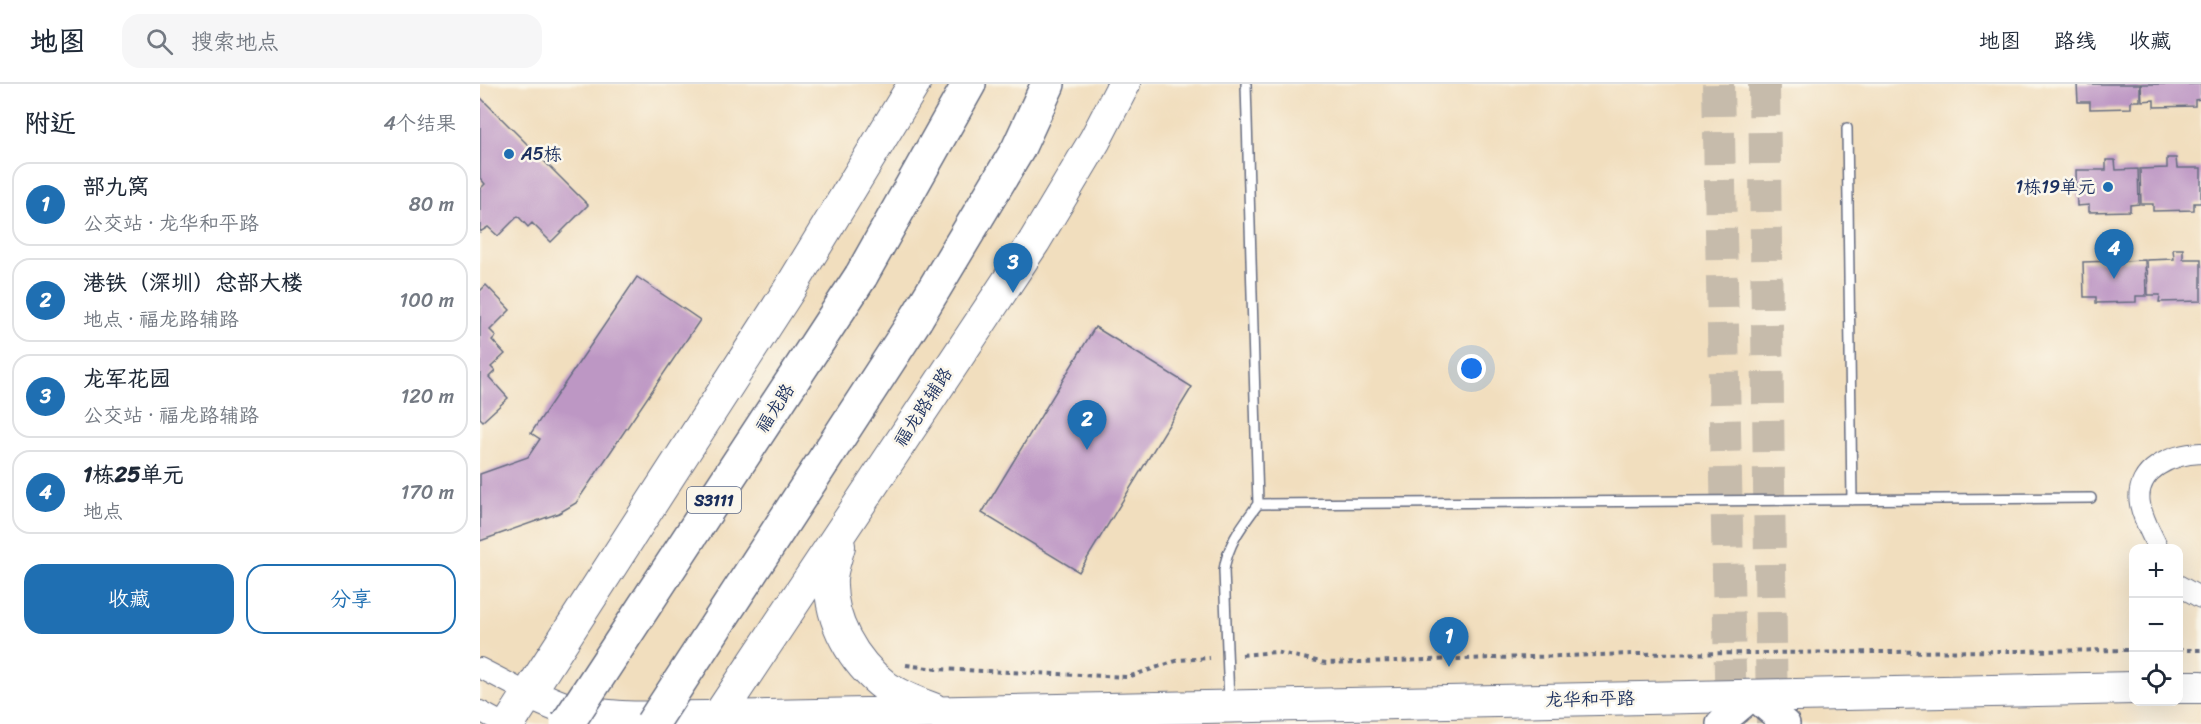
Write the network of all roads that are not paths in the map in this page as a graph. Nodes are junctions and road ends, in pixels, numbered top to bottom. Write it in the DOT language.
graph roads {
  1 [pos="914,84"];
  2 [pos="969,84"];
  3 [pos="1048,84"];
  4 [pos="1124,84"];
  5 [pos="1246,84"];
  6 [pos="1847,128"];
  7 [pos="2201,453"];
  8 [pos="2091,498"];
  9 [pos="1852,500"];
  10 [pos="1258,504"];
  11 [pos="844,528"];
  12 [pos="2156,544"];
  13 [pos="2183,588"];
  14 [pos="2201,598"];
  15 [pos="480,668"];
  16 [pos="2183,687"];
  17 [pos="2201,687"];
  18 [pos="2129,688"];
  19 [pos="528,693"];
  20 [pos="1753,696"];
  21 [pos="1229,707"];
  22 [pos="480,711"];
  23 [pos="942,713"];
  24 [pos="715,721"];
  25 [pos="506,724"];
  26 [pos="567,724"];
  27 [pos="652,724"];
  28 [pos="1720,724"];
  29 [pos="1786,724"];
  1 -- 19 [label="main road"];
  2 -- 26 [label="highway, 福龙路 / S3111, bridge"];
  3 -- 27 [label="highway, bridge"];
  4 -- 11 [label="main road, 福龙路辅路"];
  5 -- 10 [label="lane"];
  6 -- 9 [label="lane"];
  7 -- 12 [label="street"];
  8 -- 9 [label="lane"];
  9 -- 10 [label="lane"];
  10 -- 21 [label="lane"];
  11 -- 23 [label="main road"];
  11 -- 24 [label="main road, 福龙路辅路"];
  13 -- 14 [label="street"];
  15 -- 19 [label="street, 龙华和平路"];
  16 -- 17 [label="main road"];
  18 -- 20 [label="main road, 龙华和平路"];
  19 -- 24 [label="main road, 龙华和平路"];
  19 -- 25 [label="main road"];
  20 -- 21 [label="main road, 龙华和平路"];
  20 -- 28 [label="main road"];
  20 -- 29 [label="main road"];
  21 -- 23 [label="main road, 龙华和平路"];
  22 -- 25 [label="street"];
  23 -- 24 [label="main road, 龙华和平路"];
}
